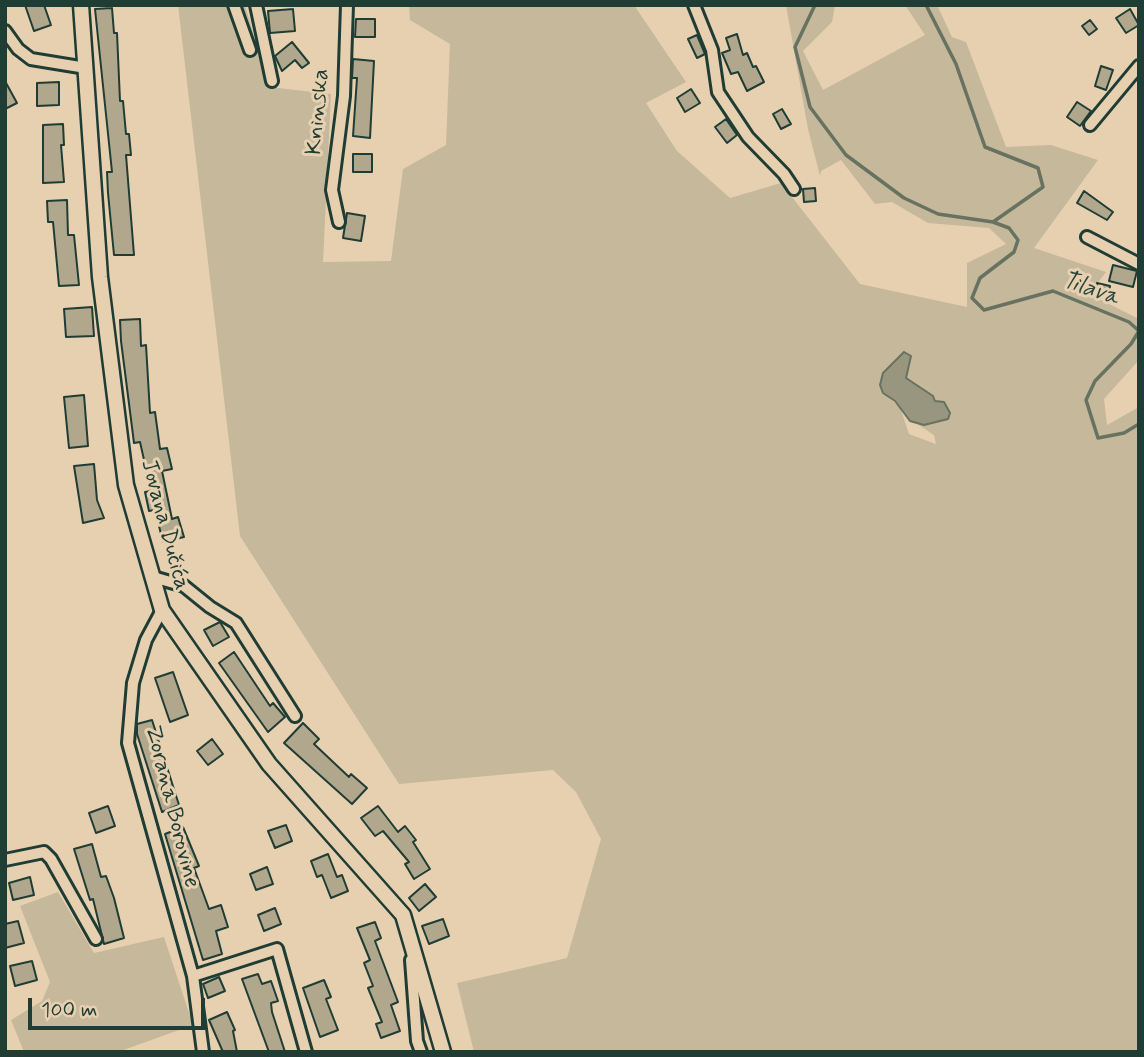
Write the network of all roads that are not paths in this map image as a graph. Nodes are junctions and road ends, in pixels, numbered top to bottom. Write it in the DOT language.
graph roads {
  1 [pos="81,5"];
  2 [pos="234,5"];
  3 [pos="256,5"];
  4 [pos="346,5"];
  5 [pos="694,5"];
  6 [pos="5,31"];
  7 [pos="250,50"];
  8 [pos="1139,66"];
  9 [pos="86,68"];
  10 [pos="272,81"];
  11 [pos="1090,125"];
  12 [pos="794,189"];
  13 [pos="339,222"];
  14 [pos="1087,237"];
  15 [pos="1139,264"];
  16 [pos="153,577"];
  17 [pos="162,610"];
  18 [pos="295,716"];
  19 [pos="5,860"];
  20 [pos="96,939"];
  21 [pos="410,940"];
  22 [pos="193,976"];
  23 [pos="203,1052"];
  24 [pos="306,1052"];
  25 [pos="421,1052"];
  26 [pos="443,1052"];
  1 -- 9 [label="main road, Jovana Dučića"];
  2 -- 7 [label="street"];
  3 -- 10 [label="street"];
  4 -- 13 [label="street, Kninska"];
  5 -- 12 [label="street"];
  6 -- 9 [label="street"];
  8 -- 11 [label="street"];
  9 -- 16 [label="main road, Jovana Dučića"];
  14 -- 15 [label="street"];
  16 -- 17 [label="main road, Jovana Dučića"];
  16 -- 18 [label="street"];
  17 -- 21 [label="main road, Jovana Dučića"];
  17 -- 22 [label="street, Zorana Borovine"];
  19 -- 20 [label="street"];
  21 -- 25 [label="street"];
  21 -- 26 [label="main road, Jovana Dučića"];
  22 -- 23 [label="street, Zorana Borovine"];
  22 -- 24 [label="street"];
}
